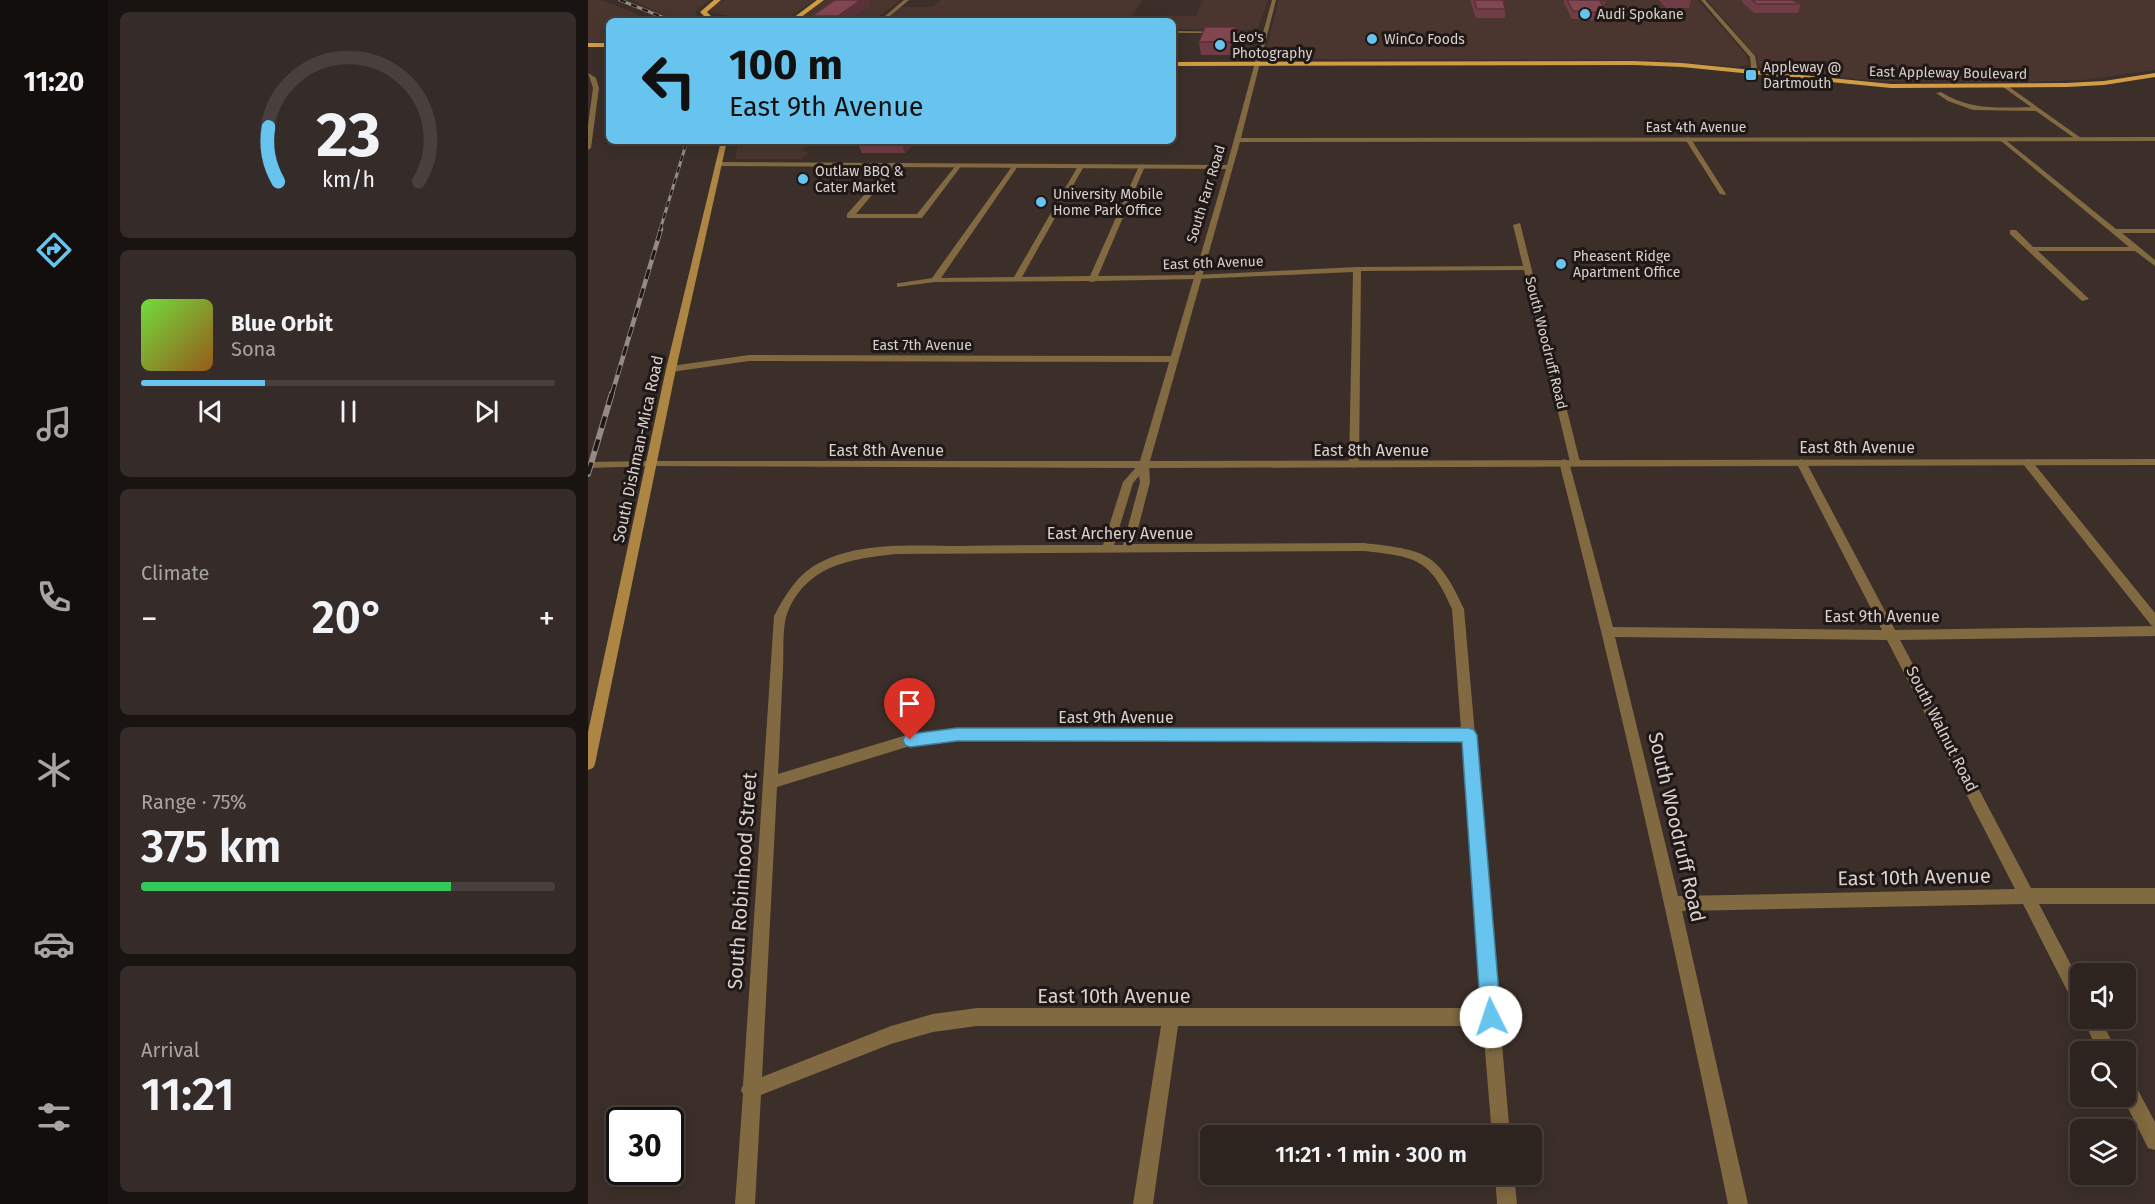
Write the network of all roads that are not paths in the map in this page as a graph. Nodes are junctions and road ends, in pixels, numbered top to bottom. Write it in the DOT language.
graph roads {
  1 [pos="718,0"];
  2 [pos="821,0"];
  3 [pos="907,0"];
  4 [pos="1274,0"];
  5 [pos="1703,0"];
  6 [pos="710,18"];
  7 [pos="796,18"];
  8 [pos="885,18"];
  9 [pos="1176,32"];
  10 [pos="1264,33"];
  11 [pos="588,45"];
  12 [pos="606,45"];
  13 [pos="1176,64"];
  14 [pos="1257,64"];
  15 [pos="1752,72"];
  16 [pos="588,75"];
  17 [pos="2155,75"];
  18 [pos="2005,86"];
  19 [pos="1939,93"];
  20 [pos="2037,109"];
  21 [pos="1688,139"];
  22 [pos="2079,139"];
  23 [pos="2155,139"];
  24 [pos="1237,140"];
  25 [pos="2004,140"];
  26 [pos="723,144"];
  27 [pos="588,148"];
  28 [pos="718,164"];
  29 [pos="894,165"];
  30 [pos="959,165"];
  31 [pos="1015,166"];
  32 [pos="1081,166"];
  33 [pos="1142,166"];
  34 [pos="1230,167"];
  35 [pos="1723,194"];
  36 [pos="1517,225"];
  37 [pos="2115,231"];
  38 [pos="2155,231"];
  39 [pos="2013,232"];
  40 [pos="2032,249"];
  41 [pos="2138,249"];
  42 [pos="2155,264"];
  43 [pos="1528,268"];
  44 [pos="1356,269"];
  45 [pos="1197,277"];
  46 [pos="935,280"];
  47 [pos="1016,280"];
  48 [pos="1092,280"];
  49 [pos="900,285"];
  50 [pos="2085,300"];
  51 [pos="1173,359"];
  52 [pos="671,369"];
  53 [pos="1569,462"];
  54 [pos="1802,462"];
  55 [pos="2027,462"];
  56 [pos="2155,462"];
  57 [pos="651,464"];
  58 [pos="588,465"];
  59 [pos="1144,465"];
  60 [pos="1354,465"];
  61 [pos="1107,550"];
  62 [pos="1128,550"];
  63 [pos="811,571"];
  64 [pos="2155,622"];
  65 [pos="2155,631"];
  66 [pos="1610,632"];
  67 [pos="1892,634"];
  68 [pos="1469,735"];
  69 [pos="588,764"];
  70 [pos="770,783"];
  71 [pos="2028,896"];
  72 [pos="2155,896"];
  73 [pos="1674,904"];
  74 [pos="2070,978"];
  75 [pos="1491,1017"];
  76 [pos="1171,1018"];
  77 [pos="750,1090"];
  78 [pos="2136,1104"];
  79 [pos="1500,1125"];
  80 [pos="2155,1142"];
  81 [pos="1505,1185"];
  82 [pos="745,1204"];
  83 [pos="1143,1204"];
  84 [pos="1507,1204"];
  85 [pos="1738,1204"];
  1 -- 6 [label="main road"];
  2 -- 7 [label="main road"];
  3 -- 8 [label="street"];
  4 -- 10 [label="street, South Farr Road"];
  5 -- 15 [label="street"];
  9 -- 10 [label="street"];
  10 -- 14 [label="street, South Farr Road"];
  11 -- 12 [label="main road"];
  13 -- 14 [label="main road, East Appleway Boulevard"];
  14 -- 15 [label="main road, East Appleway Boulevard"];
  14 -- 24 [label="street, South Farr Road"];
  15 -- 18 [label="main road, East Appleway Boulevard"];
  16 -- 27 [label="street"];
  17 -- 18 [label="main road, East Appleway Boulevard"];
  18 -- 20 [label="street"];
  19 -- 20 [label="street"];
  20 -- 22 [label="street"];
  21 -- 24 [label="street, East 4th Avenue"];
  21 -- 25 [label="street, East 4th Avenue"];
  21 -- 35 [label="street"];
  22 -- 23 [label="street, East 4th Avenue"];
  22 -- 25 [label="street, East 4th Avenue"];
  24 -- 34 [label="street, South Farr Road"];
  25 -- 37 [label="street"];
  26 -- 28 [label="main road, South Dishman-Mica Road"];
  28 -- 29 [label="street"];
  28 -- 52 [label="main road, South Dishman-Mica Road"];
  29 -- 30 [label="street"];
  29 -- 30 [label="street"];
  30 -- 31 [label="street"];
  31 -- 32 [label="street"];
  31 -- 46 [label="street"];
  32 -- 33 [label="street"];
  32 -- 47 [label="street"];
  33 -- 34 [label="street"];
  33 -- 48 [label="street"];
  34 -- 45 [label="street, South Farr Road"];
  36 -- 43 [label="street, South Woodruff Road"];
  37 -- 38 [label="street"];
  37 -- 41 [label="street"];
  39 -- 40 [label="street"];
  40 -- 41 [label="street"];
  40 -- 50 [label="street"];
  41 -- 42 [label="street"];
  43 -- 44 [label="street, East 6th Avenue"];
  43 -- 53 [label="street, South Woodruff Road"];
  44 -- 45 [label="street, East 6th Avenue"];
  44 -- 60 [label="street"];
  45 -- 48 [label="street, East 6th Avenue"];
  45 -- 51 [label="street, South Farr Road"];
  46 -- 47 [label="street, East 6th Avenue"];
  46 -- 49 [label="street, East 6th Avenue"];
  47 -- 48 [label="street, East 6th Avenue"];
  51 -- 52 [label="street, East 7th Avenue"];
  51 -- 59 [label="street, South Farr Road"];
  52 -- 57 [label="main road, South Dishman-Mica Road"];
  53 -- 54 [label="street, East 8th Avenue"];
  53 -- 60 [label="street, East 8th Avenue"];
  53 -- 66 [label="street, South Woodruff Road"];
  54 -- 55 [label="street, East 8th Avenue"];
  54 -- 67 [label="street, South Walnut Road"];
  55 -- 56 [label="street, East 8th Avenue"];
  55 -- 64 [label="street"];
  57 -- 58 [label="street, East 8th Avenue"];
  57 -- 59 [label="street, East 8th Avenue"];
  57 -- 69 [label="main road, South Dishman-Mica Road"];
  59 -- 60 [label="street, East 8th Avenue"];
  59 -- 61 [label="street, South Farr Road"];
  59 -- 62 [label="street, South Farr Road"];
  61 -- 62 [label="street, East Archery Avenue"];
  61 -- 63 [label="street, East Archery Avenue"];
  62 -- 68 [label="street, East Archery Avenue"];
  63 -- 70 [label="street, South Robinhood Street"];
  65 -- 67 [label="street, East 9th Avenue"];
  66 -- 67 [label="street, East 9th Avenue"];
  66 -- 73 [label="street, South Woodruff Road"];
  67 -- 71 [label="street, South Walnut Road"];
  68 -- 70 [label="street, East 9th Avenue"];
  68 -- 75 [label="street"];
  70 -- 77 [label="street, South Robinhood Street"];
  71 -- 72 [label="street, East 10th Avenue"];
  71 -- 73 [label="street, East 10th Avenue"];
  71 -- 74 [label="street, South Walnut Road"];
  73 -- 85 [label="street, South Woodruff Road"];
  75 -- 76 [label="street, East 10th Avenue"];
  75 -- 79 [label="street"];
  76 -- 77 [label="street, East 10th Avenue"];
  76 -- 83 [label="street"];
  77 -- 82 [label="street, South Robinhood Street"];
  78 -- 80 [label="street"];
  81 -- 84 [label="street"];
}
